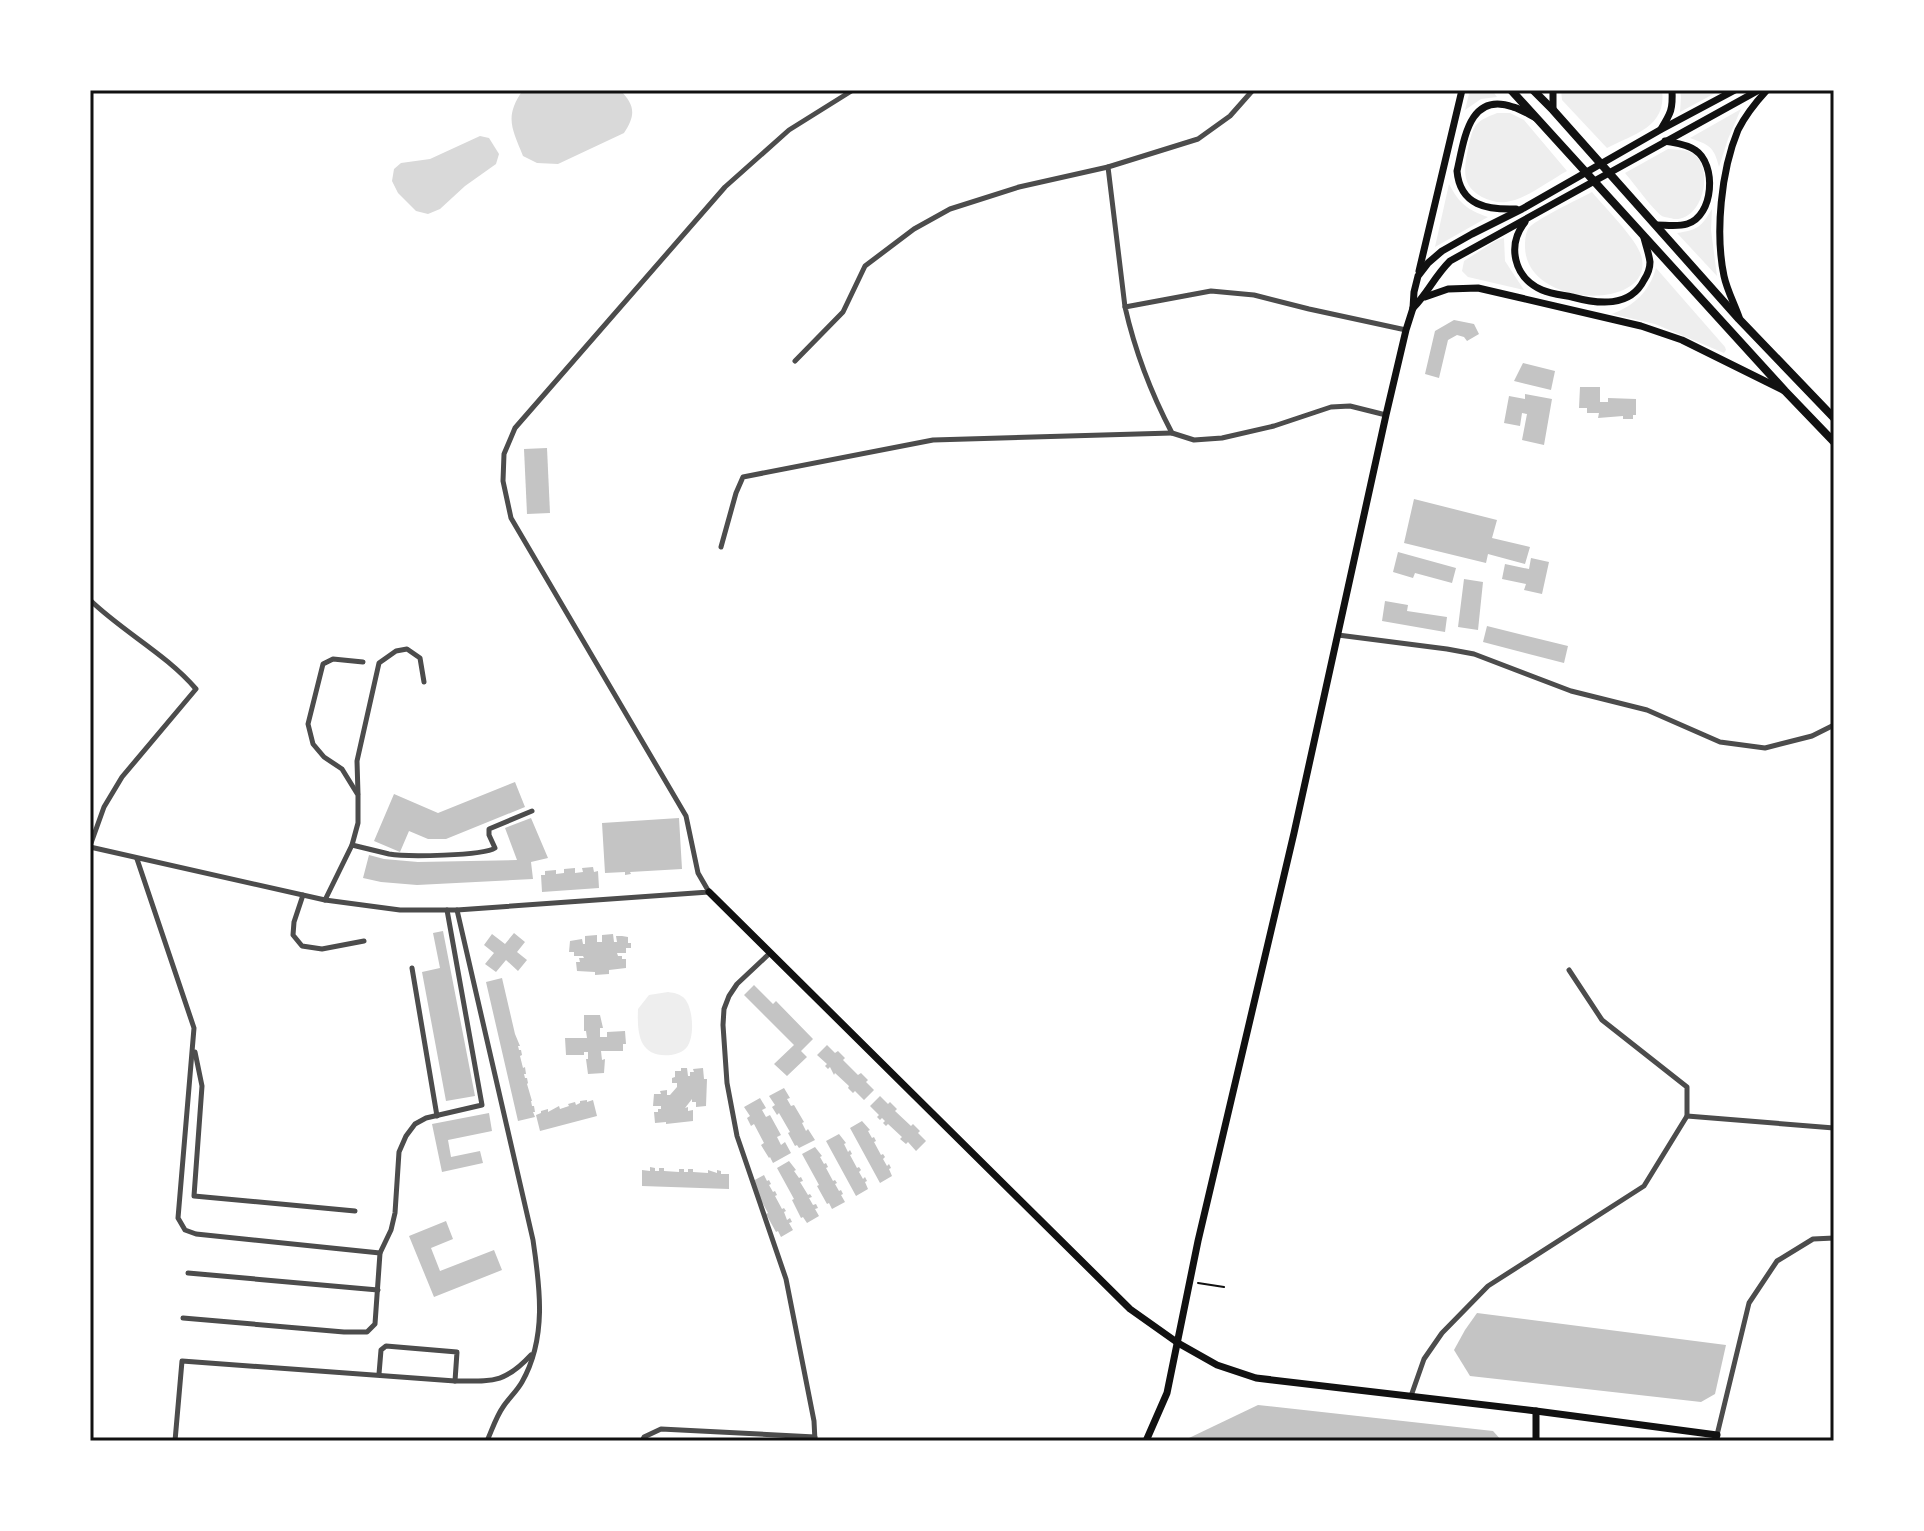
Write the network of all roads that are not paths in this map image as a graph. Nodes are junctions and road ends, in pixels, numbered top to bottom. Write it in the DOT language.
graph roads {
  1 [pos="853,90"];
  2 [pos="1253,90"];
  3 [pos="1462,90"];
  4 [pos="1511,90"];
  5 [pos="1533,90"];
  6 [pos="1553,90"];
  7 [pos="1672,90"];
  8 [pos="1735,90"];
  9 [pos="1759,90"];
  10 [pos="1767,90"];
  11 [pos="1553,110"];
  12 [pos="1538,119"];
  13 [pos="1660,130"];
  14 [pos="1665,141"];
  15 [pos="1108,167"];
  16 [pos="1522,209"];
  17 [pos="1528,218"];
  18 [pos="1656,225"];
  19 [pos="1643,236"];
  20 [pos="1418,276"];
  21 [pos="1425,297"];
  22 [pos="1125,307"];
  23 [pos="1413,308"];
  24 [pos="1739,319"];
  25 [pos="1406,330"];
  26 [pos="795,361"];
  27 [pos="1785,391"];
  28 [pos="1386,415"];
  29 [pos="1834,418"];
  30 [pos="1172,433"];
  31 [pos="1834,442"];
  32 [pos="721,547"];
  33 [pos="90,600"];
  34 [pos="1337,635"];
  35 [pos="363,662"];
  36 [pos="424,682"];
  37 [pos="1834,725"];
  38 [pos="358,795"];
  39 [pos="532,811"];
  40 [pos="352,845"];
  41 [pos="90,846"];
  42 [pos="137,858"];
  43 [pos="709,892"];
  44 [pos="303,895"];
  45 [pos="325,900"];
  46 [pos="447,910"];
  47 [pos="457,910"];
  48 [pos="364,941"];
  49 [pos="770,953"];
  50 [pos="412,968"];
  51 [pos="1569,970"];
  52 [pos="194,1046"];
  53 [pos="437,1116"];
  54 [pos="1687,1116"];
  55 [pos="1834,1128"];
  56 [pos="355,1211"];
  57 [pos="1834,1238"];
  58 [pos="380,1253"];
  59 [pos="188,1273"];
  60 [pos="378,1290"];
  61 [pos="183,1318"];
  62 [pos="1178,1343"];
  63 [pos="535,1351"];
  64 [pos="379,1374"];
  65 [pos="455,1381"];
  66 [pos="1411,1396"];
  67 [pos="1536,1411"];
  68 [pos="1718,1438"];
  69 [pos="815,1439"];
  70 [pos="175,1441"];
  71 [pos="487,1441"];
  72 [pos="642,1441"];
  73 [pos="1146,1441"];
  74 [pos="1536,1441"];
  1 -- 43 [label="street"];
  2 -- 15 [label="street"];
  3 -- 20 [label="main road"];
  4 -- 12 [label="main road"];
  5 -- 11 [label="main road"];
  6 -- 11 [label="main road"];
  7 -- 13 [label="main road"];
  8 -- 13 [label="main road"];
  9 -- 14 [label="main road"];
  10 -- 24 [label="main road"];
  11 -- 18 [label="main road"];
  12 -- 16 [label="main road"];
  12 -- 19 [label="main road"];
  13 -- 16 [label="main road"];
  14 -- 17 [label="main road"];
  14 -- 18 [label="main road"];
  15 -- 22 [label="street"];
  15 -- 26 [label="street"];
  16 -- 20 [label="main road"];
  17 -- 19 [label="main road"];
  17 -- 21 [label="main road"];
  18 -- 24 [label="main road"];
  19 -- 27 [label="main road"];
  20 -- 23 [label="main road"];
  21 -- 23 [label="main road"];
  21 -- 27 [label="main road"];
  22 -- 25 [label="street"];
  22 -- 30 [label="street"];
  23 -- 25 [label="main road"];
  24 -- 29 [label="main road"];
  25 -- 28 [label="main road"];
  27 -- 31 [label="main road"];
  28 -- 30 [label="street"];
  28 -- 34 [label="main road"];
  30 -- 32 [label="street"];
  33 -- 41 [label="street"];
  34 -- 37 [label="street"];
  34 -- 62 [label="main road"];
  35 -- 38 [label="street"];
  36 -- 38 [label="street"];
  38 -- 40 [label="street"];
  39 -- 40 [label="street"];
  40 -- 45 [label="street"];
  41 -- 42 [label="street"];
  42 -- 44 [label="street"];
  42 -- 52 [label="street"];
  43 -- 47 [label="street"];
  43 -- 49 [label="main road"];
  44 -- 45 [label="street"];
  44 -- 48 [label="street"];
  45 -- 46 [label="street"];
  46 -- 47 [label="street"];
  46 -- 53 [label="street"];
  47 -- 63 [label="street"];
  49 -- 62 [label="main road"];
  49 -- 69 [label="street"];
  50 -- 53 [label="street"];
  51 -- 54 [label="street"];
  52 -- 56 [label="street"];
  52 -- 58 [label="street"];
  53 -- 58 [label="street"];
  54 -- 55 [label="street"];
  54 -- 66 [label="street"];
  57 -- 68 [label="street"];
  58 -- 60 [label="street"];
  59 -- 60 [label="street"];
  60 -- 61 [label="street"];
  62 -- 66 [label="main road"];
  62 -- 73 [label="main road"];
  63 -- 65 [label="street"];
  63 -- 71 [label="street"];
  64 -- 65 [label="street"];
  64 -- 65 [label="street"];
  64 -- 70 [label="street"];
  66 -- 67 [label="main road"];
  67 -- 68 [label="main road"];
  67 -- 74 [label="main road"];
  69 -- 72 [label="street"];
}
